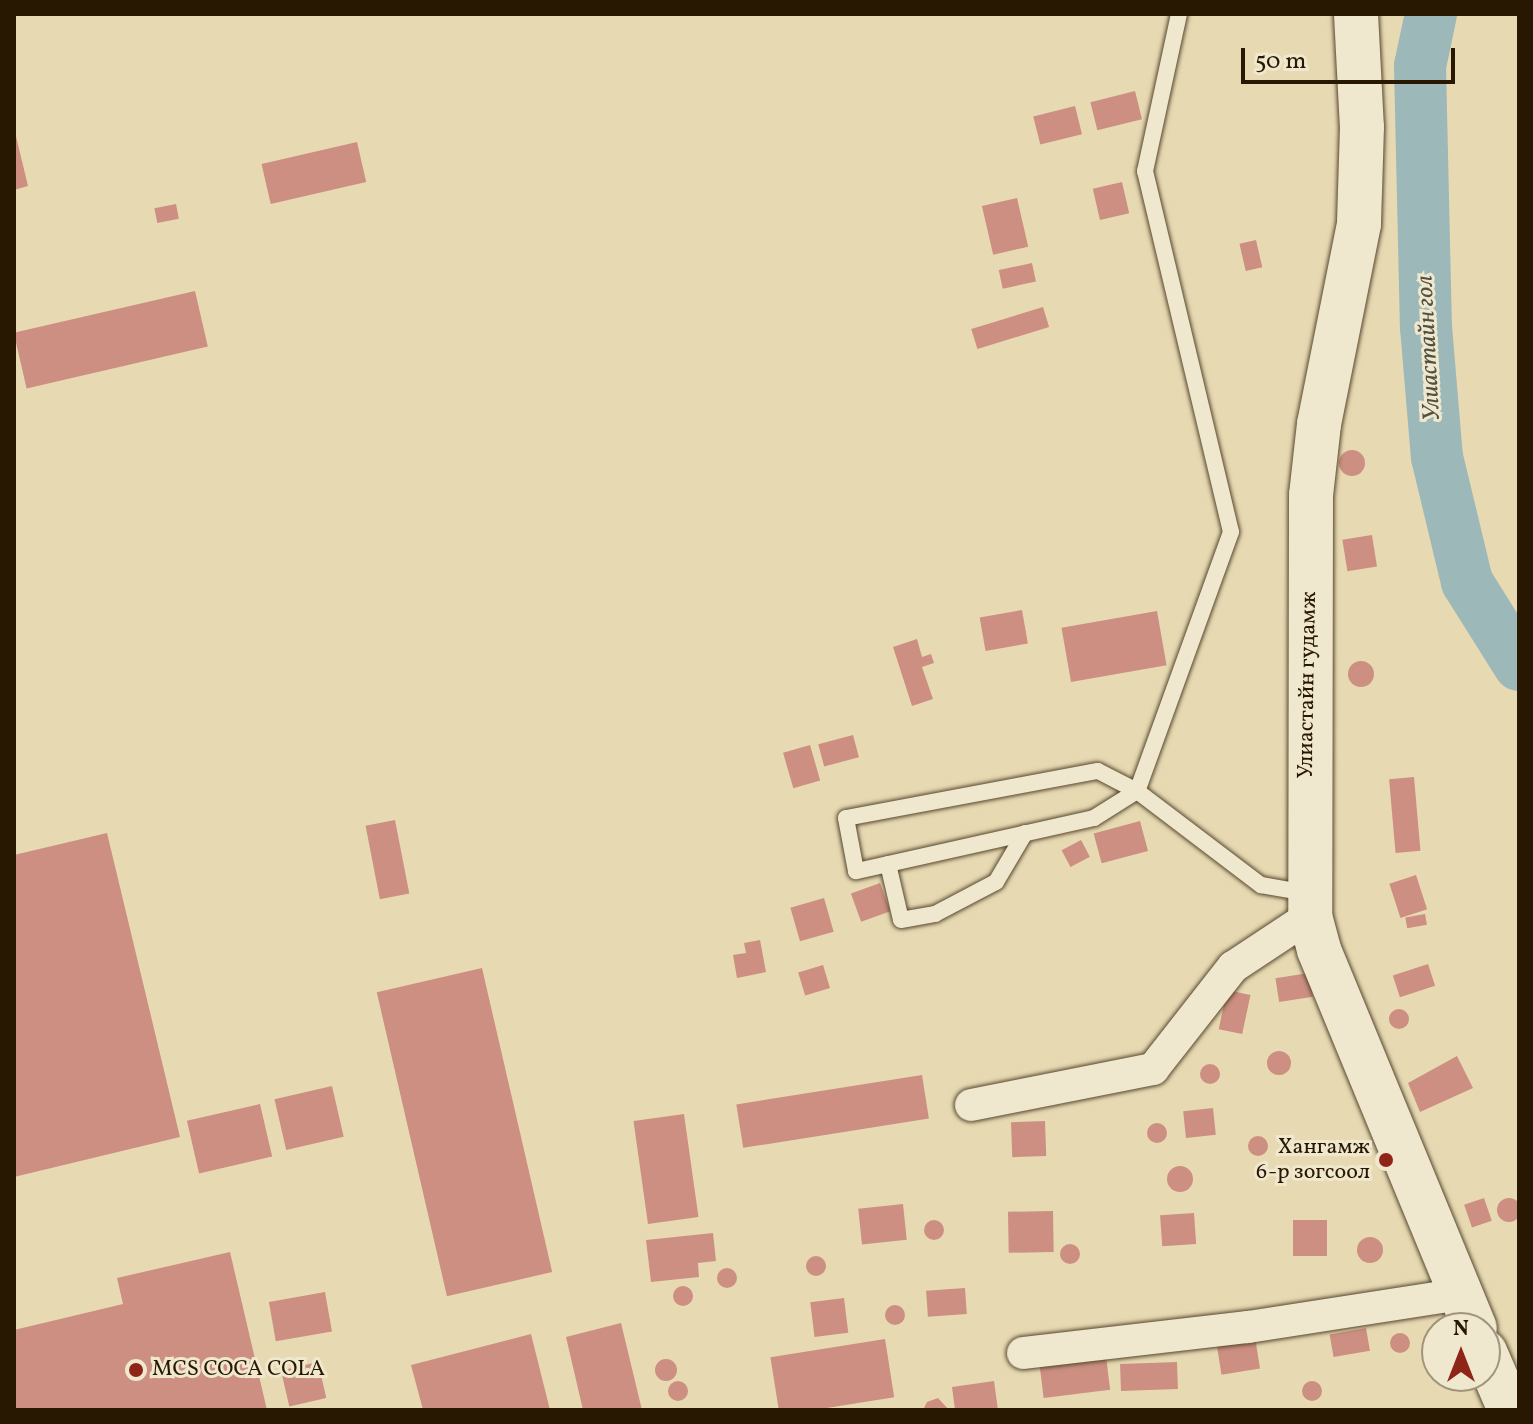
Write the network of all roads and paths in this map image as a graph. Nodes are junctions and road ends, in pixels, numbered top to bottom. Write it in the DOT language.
graph roads {
  1 [pos="1179,14"];
  2 [pos="1356,14"];
  3 [pos="1137,791"];
  4 [pos="1025,833"];
  5 [pos="888,864"];
  6 [pos="1309,904"];
  7 [pos="971,1105"];
  8 [pos="1468,1311"];
  9 [pos="1023,1353"];
  10 [pos="1501,1389"];
  11 [pos="1510,1410"];
  1 -- 3 [label="lane"];
  2 -- 6 [label="main road, Улиастайн гудамж"];
  3 -- 4 [label="lane"];
  3 -- 5 [label="lane"];
  3 -- 6 [label="lane"];
  4 -- 5 [label="lane"];
  4 -- 5 [label="lane"];
  6 -- 7 [label="street"];
  6 -- 8 [label="main road, Улиастайн гудамж"];
  8 -- 9 [label="street"];
  10 -- 11 [label="main road"];
}
